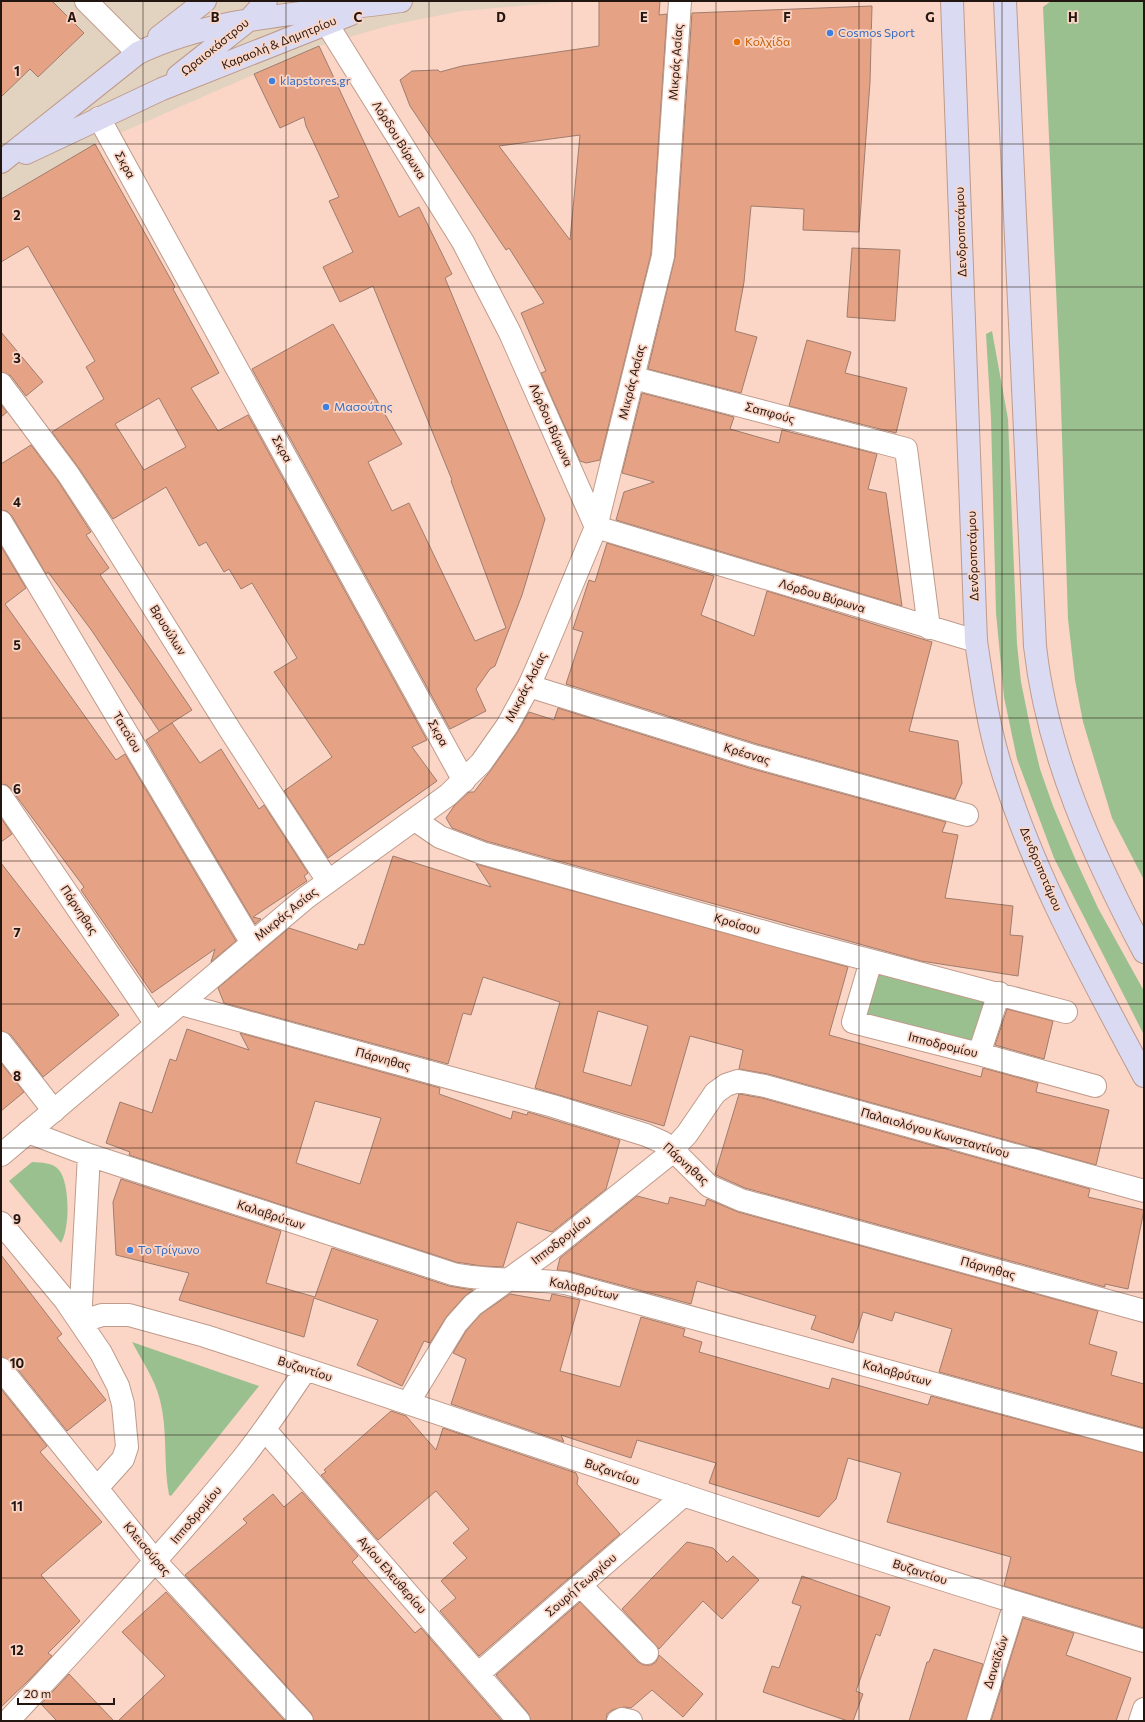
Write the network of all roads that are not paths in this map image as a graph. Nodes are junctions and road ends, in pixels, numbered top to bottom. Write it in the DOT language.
graph roads {
  1 [pos="86,1"];
  2 [pos="205,1"];
  3 [pos="266,1"];
  4 [pos="401,1"];
  5 [pos="680,1"];
  6 [pos="952,1"];
  7 [pos="1005,1"];
  8 [pos="370,3"];
  9 [pos="250,19"];
  10 [pos="327,24"];
  11 [pos="138,53"];
  12 [pos="162,90"];
  13 [pos="99,118"];
  14 [pos="1,162"];
  15 [pos="1,165"];
  16 [pos="634,378"];
  17 [pos="1,384"];
  18 [pos="1,522"];
  19 [pos="596,527"];
  20 [pos="929,628"];
  21 [pos="976,641"];
  22 [pos="529,686"];
  23 [pos="464,781"];
  24 [pos="1,796"];
  25 [pos="967,814"];
  26 [pos="415,820"];
  27 [pos="328,881"];
  28 [pos="252,943"];
  29 [pos="1144,952"];
  30 [pos="871,961"];
  31 [pos="999,993"];
  32 [pos="181,1004"];
  33 [pos="1066,1012"];
  34 [pos="156,1024"];
  35 [pos="1,1043"];
  36 [pos="980,1054"];
  37 [pos="1144,1076"];
  38 [pos="726,1085"];
  39 [pos="1095,1086"];
  40 [pos="54,1111"];
  41 [pos="28,1132"];
  42 [pos="673,1150"];
  43 [pos="1,1155"];
  44 [pos="89,1156"];
  45 [pos="1144,1191"];
  46 [pos="1,1223"];
  47 [pos="507,1281"];
  48 [pos="1144,1311"];
  49 [pos="80,1322"];
  50 [pos="1,1369"];
  51 [pos="306,1369"];
  52 [pos="408,1403"];
  53 [pos="265,1430"];
  54 [pos="1144,1441"];
  55 [pos="97,1488"];
  56 [pos="684,1495"];
  57 [pos="156,1562"];
  58 [pos="580,1585"];
  59 [pos="1015,1603"];
  60 [pos="1144,1641"];
  61 [pos="647,1653"];
  62 [pos="478,1674"];
  63 [pos="1144,1709"];
  64 [pos="1,1718"];
  65 [pos="3,1721"];
  66 [pos="8,1721"];
  67 [pos="302,1721"];
  68 [pos="520,1721"];
  69 [pos="618,1721"];
  70 [pos="631,1721"];
  71 [pos="978,1721"];
  72 [pos="1140,1721"];
  1 -- 11 [label="street"];
  2 -- 11 [label="main road"];
  3 -- 9 [label="main road, Ωραιοκάστρου"];
  4 -- 8 [label="main road"];
  5 -- 16 [label="street, Μικράς Ασίας"];
  6 -- 21 [label="main road, Δενδροποτάμου"];
  7 -- 29 [label="main road"];
  8 -- 9 [label="main road, Καραολή & Δημητρίου"];
  8 -- 10 [label="main road, Καραολή & Δημητρίου"];
  9 -- 11 [label="main road, Καραολή & Δημητρίου"];
  9 -- 12 [label="main road, Ωραιοκάστρου"];
  10 -- 12 [label="main road, Καραολή & Δημητρίου"];
  10 -- 19 [label="street, Λόρδου Βύρωνα"];
  11 -- 14 [label="main road, Καραολή & Δημητρίου"];
  12 -- 13 [label="main road, Καραολή & Δημητρίου"];
  13 -- 15 [label="main road, Καραολή & Δημητρίου"];
  13 -- 23 [label="street, Σκρα"];
  16 -- 19 [label="street, Μικράς Ασίας"];
  16 -- 20 [label="street, Σαπφούς"];
  17 -- 27 [label="street, Βρυούλων"];
  18 -- 28 [label="street, Τατοϊου"];
  19 -- 20 [label="street, Λόρδου Βύρωνα"];
  19 -- 22 [label="street, Μικράς Ασίας"];
  20 -- 21 [label="street, Λόρδου Βύρωνα"];
  21 -- 37 [label="main road, Δενδροποτάμου"];
  22 -- 23 [label="street, Μικράς Ασίας"];
  22 -- 25 [label="street, Κρέσνας"];
  23 -- 26 [label="street, Μικράς Ασίας"];
  24 -- 34 [label="street, Πάρνηθας"];
  26 -- 27 [label="street, Μικράς Ασίας"];
  26 -- 30 [label="street, Κροίσου"];
  27 -- 28 [label="street, Μικράς Ασίας"];
  28 -- 32 [label="street, Μικράς Ασίας"];
  30 -- 31 [label="street, Κροίσου"];
  30 -- 36 [label="street, Ιπποδρομίου"];
  31 -- 33 [label="street, Κροίσου"];
  31 -- 36 [label="street"];
  32 -- 34 [label="street, Μικράς Ασίας"];
  32 -- 42 [label="street, Πάρνηθας"];
  34 -- 40 [label="street, Μικράς Ασίας"];
  35 -- 40 [label="street"];
  36 -- 39 [label="street, Ιπποδρομίου"];
  38 -- 42 [label="street, Ιπποδρομίου"];
  38 -- 45 [label="street, Παλαιολόγου Κωνσταντίνου"];
  40 -- 41 [label="street, Μικράς Ασίας"];
  41 -- 43 [label="street, Μικράς Ασίας"];
  41 -- 44 [label="street, Καλαβρύτων"];
  42 -- 47 [label="street, Ιπποδρομίου"];
  42 -- 48 [label="street, Πάρνηθας"];
  44 -- 47 [label="street, Καλαβρύτων"];
  44 -- 49 [label="street"];
  46 -- 49 [label="street"];
  47 -- 52 [label="street, Ιπποδρομίου"];
  47 -- 54 [label="street, Καλαβρύτων"];
  49 -- 51 [label="street, Βυζαντίου"];
  49 -- 55 [label="street"];
  50 -- 55 [label="street, Κλεισούρας"];
  51 -- 52 [label="street, Βυζαντίου"];
  51 -- 53 [label="street, Ιπποδρομίου"];
  52 -- 56 [label="street, Βυζαντίου"];
  53 -- 57 [label="street, Ιπποδρομίου"];
  53 -- 62 [label="street, Αγίου Ελευθερίου"];
  55 -- 57 [label="street, Κλεισούρας"];
  56 -- 58 [label="street, Σουρή Γεωργίου"];
  56 -- 59 [label="street, Βυζαντίου"];
  57 -- 66 [label="street, Ιπποδρομίου"];
  57 -- 67 [label="street, Κλεισούρας"];
  58 -- 61 [label="street"];
  58 -- 62 [label="street, Σουρή Γεωργίου"];
  59 -- 60 [label="street, Βυζαντίου"];
  59 -- 71 [label="street, Δαναϊδών"];
  62 -- 68 [label="street, Αγίου Ελευθερίου"];
  63 -- 72 [label="street"];
  64 -- 65 [label="street"];
  69 -- 70 [label="street"];
}
